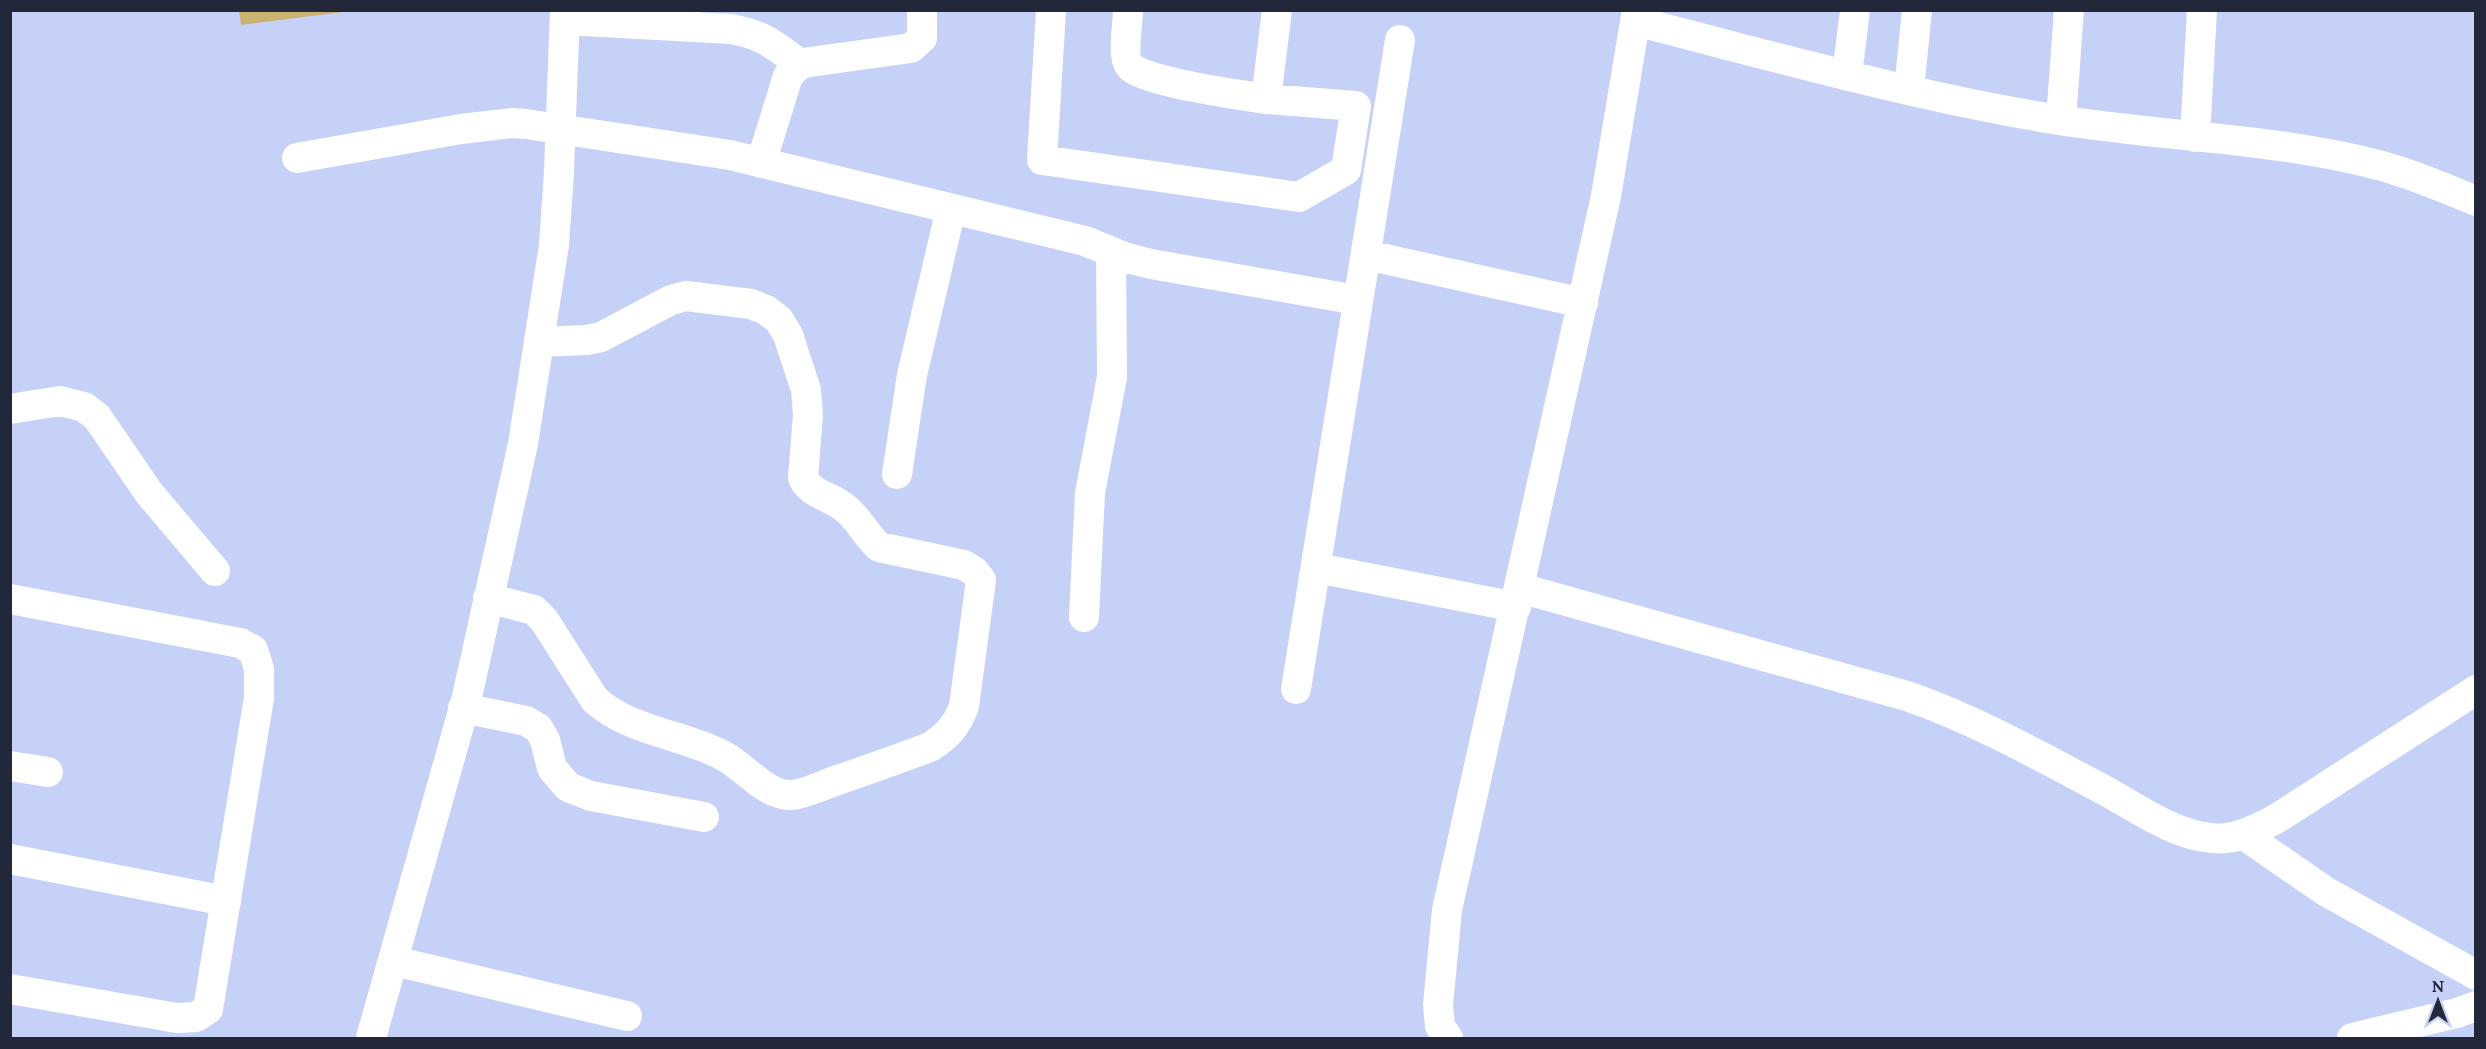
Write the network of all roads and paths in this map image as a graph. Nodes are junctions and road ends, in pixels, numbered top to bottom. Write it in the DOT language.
graph roads {
  1 [pos="922,10"];
  2 [pos="1051,10"];
  3 [pos="1128,10"];
  4 [pos="1276,10"];
  5 [pos="1855,10"];
  6 [pos="1917,10"];
  7 [pos="2069,10"];
  8 [pos="2202,10"];
  9 [pos="565,15"];
  10 [pos="1636,16"];
  11 [pos="1400,40"];
  12 [pos="800,64"];
  13 [pos="1847,75"];
  14 [pos="1909,90"];
  15 [pos="1266,99"];
  16 [pos="2061,120"];
  17 [pos="561,130"];
  18 [pos="2195,137"];
  19 [pos="297,158"];
  20 [pos="761,163"];
  21 [pos="2475,201"];
  22 [pos="951,209"];
  23 [pos="1111,252"];
  24 [pos="1367,255"];
  25 [pos="1358,300"];
  26 [pos="1583,303"];
  27 [pos="539,342"];
  28 [pos="10,409"];
  29 [pos="897,474"];
  30 [pos="1317,568"];
  31 [pos="215,571"];
  32 [pos="488,598"];
  33 [pos="1518,598"];
  34 [pos="10,599"];
  35 [pos="1084,617"];
  36 [pos="1296,689"];
  37 [pos="2475,690"];
  38 [pos="463,708"];
  39 [pos="10,766"];
  40 [pos="48,772"];
  41 [pos="704,817"];
  42 [pos="2244,835"];
  43 [pos="10,859"];
  44 [pos="226,901"];
  45 [pos="394,961"];
  46 [pos="2475,975"];
  47 [pos="10,989"];
  48 [pos="2475,1006"];
  49 [pos="627,1016"];
  50 [pos="1442,1034"];
  51 [pos="371,1038"];
  52 [pos="2352,1038"];
  1 -- 12 [label="street"];
  2 -- 15 [label="street"];
  3 -- 15 [label="street"];
  4 -- 15 [label="street"];
  5 -- 13 [label="street"];
  6 -- 14 [label="street"];
  7 -- 16 [label="street"];
  8 -- 18 [label="street"];
  9 -- 12 [label="street"];
  9 -- 17 [label="street"];
  10 -- 13 [label="street"];
  10 -- 26 [label="street"];
  11 -- 24 [label="street"];
  12 -- 20 [label="street"];
  13 -- 14 [label="street"];
  14 -- 16 [label="street"];
  16 -- 18 [label="street"];
  17 -- 19 [label="street"];
  17 -- 20 [label="street"];
  17 -- 27 [label="street"];
  18 -- 21 [label="street"];
  20 -- 22 [label="street"];
  22 -- 23 [label="street"];
  22 -- 29 [label="street"];
  23 -- 25 [label="street"];
  23 -- 35 [label="street"];
  24 -- 25 [label="street"];
  24 -- 26 [label="street"];
  25 -- 30 [label="street"];
  26 -- 33 [label="street"];
  27 -- 32 [label="street"];
  27 -- 32 [label="street"];
  28 -- 31 [label="street"];
  30 -- 33 [label="street"];
  30 -- 36 [label="street"];
  32 -- 38 [label="street"];
  33 -- 42 [label="street"];
  33 -- 50 [label="street"];
  34 -- 44 [label="street"];
  37 -- 42 [label="street"];
  38 -- 41 [label="street"];
  38 -- 45 [label="street"];
  39 -- 40 [label="street"];
  42 -- 46 [label="street"];
  43 -- 44 [label="street"];
  44 -- 47 [label="street"];
  45 -- 49 [label="street"];
  45 -- 51 [label="street"];
  48 -- 52 [label="street"];
}
